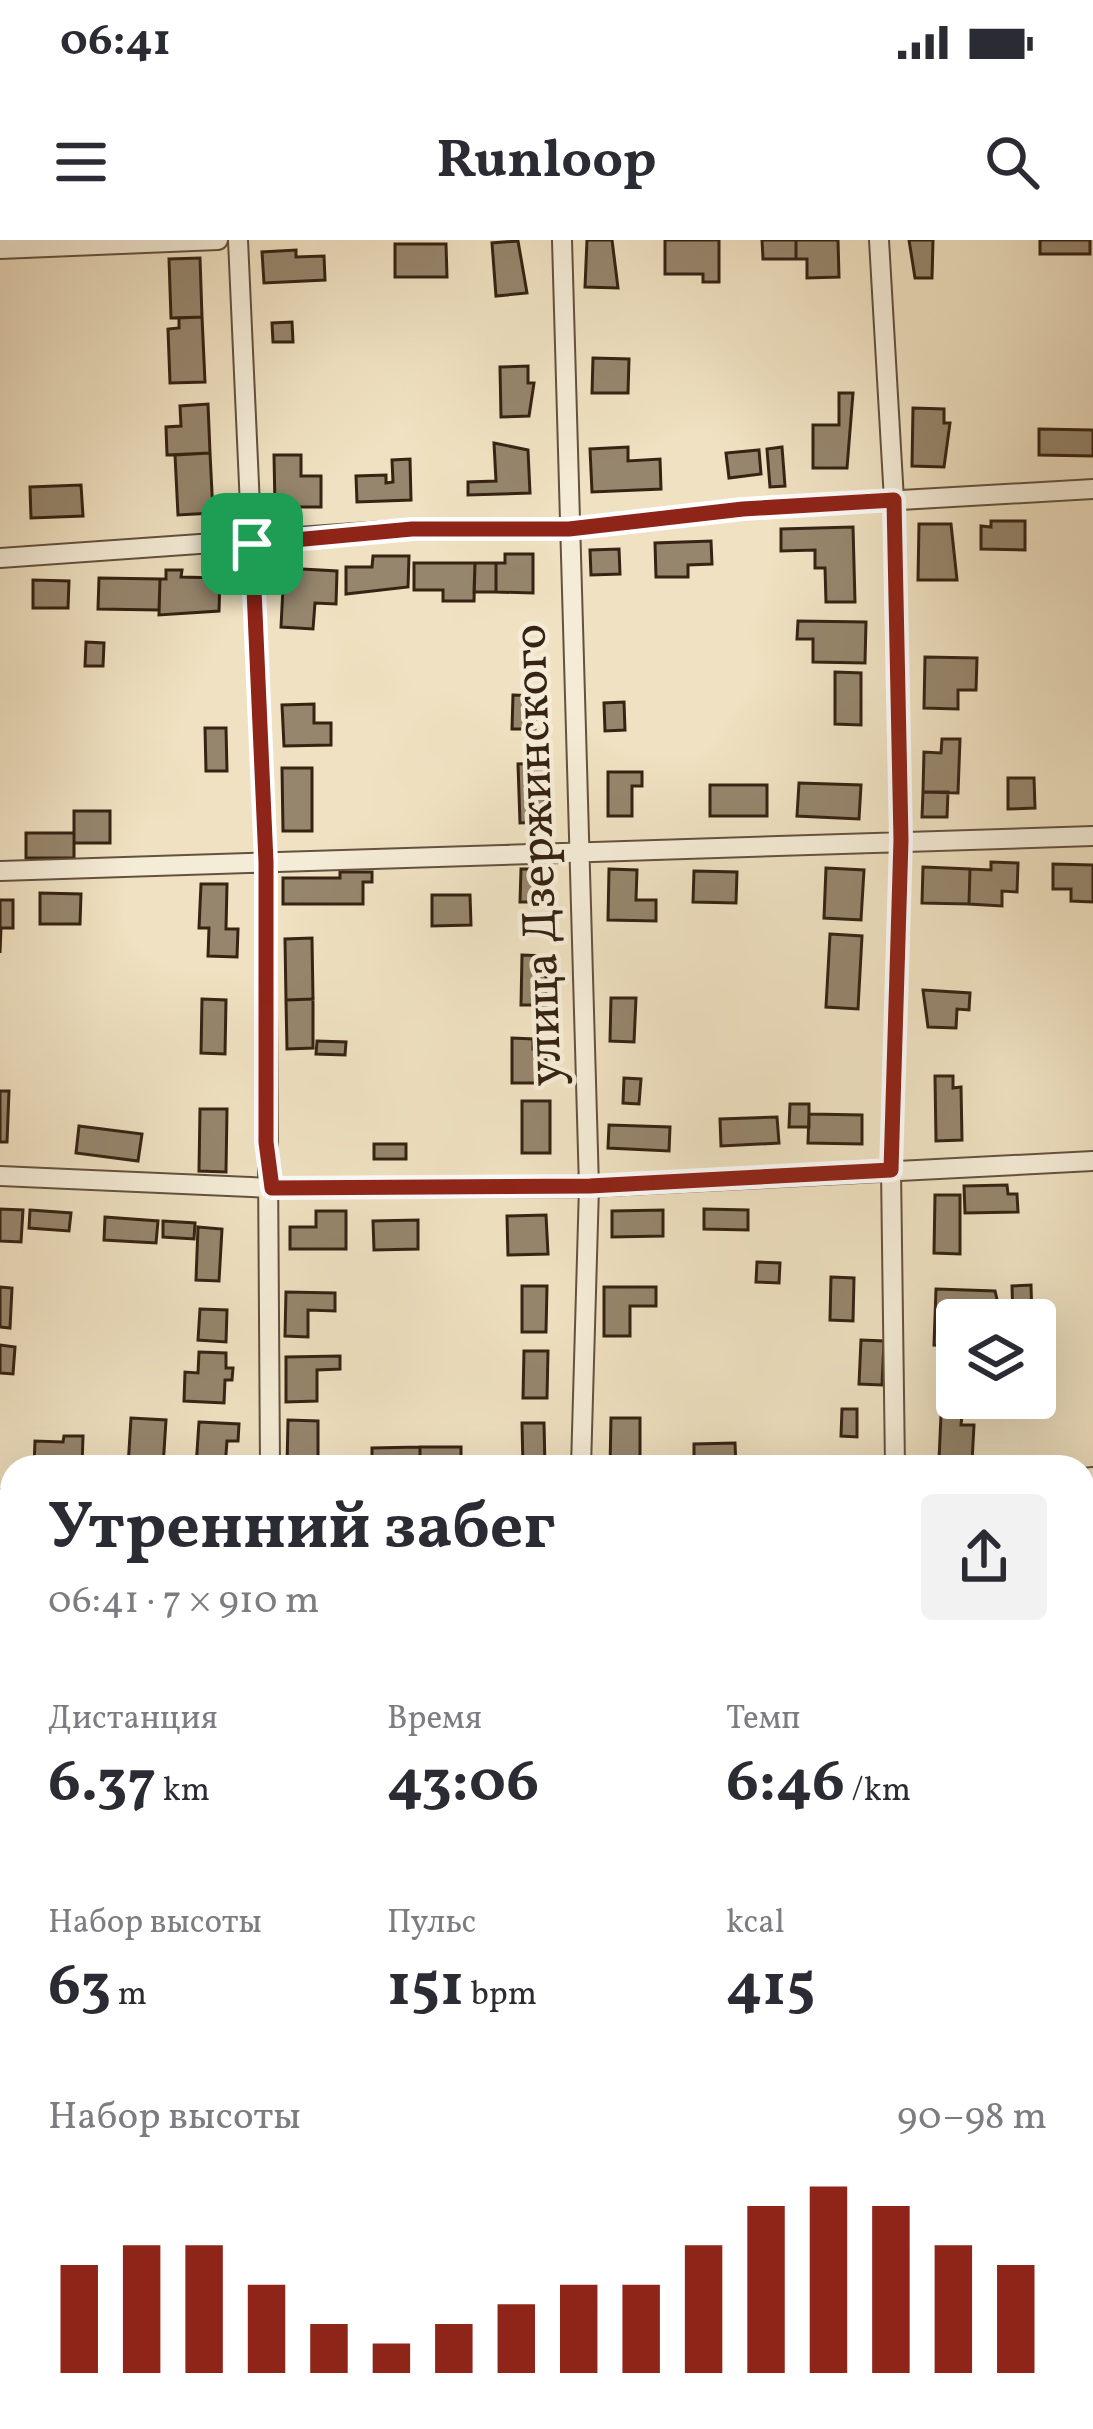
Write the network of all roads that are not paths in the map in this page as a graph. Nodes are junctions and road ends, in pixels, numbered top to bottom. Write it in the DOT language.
graph roads {
  1 [pos="218,240"];
  2 [pos="238,240"];
  3 [pos="562,240"];
  4 [pos="879,240"];
  5 [pos="0,249"];
  6 [pos="1093,489"];
  7 [pos="894,500"];
  8 [pos="569,529"];
  9 [pos="252,544"];
  10 [pos="0,558"];
  11 [pos="1093,836"];
  12 [pos="901,840"];
  13 [pos="578,848"];
  14 [pos="266,862"];
  15 [pos="0,871"];
  16 [pos="1093,1161"];
  17 [pos="891,1170"];
  18 [pos="0,1176"];
  19 [pos="590,1186"];
  20 [pos="272,1188"];
  21 [pos="270,1455"];
  22 [pos="581,1455"];
  23 [pos="895,1455"];
  1 -- 5 [label="street"];
  2 -- 9 [label="street"];
  3 -- 8 [label="street, улица Дзержинского"];
  4 -- 7 [label="street"];
  6 -- 7 [label="street"];
  7 -- 8 [label="street"];
  7 -- 12 [label="street"];
  8 -- 9 [label="street"];
  8 -- 13 [label="street, улица Дзержинского"];
  9 -- 10 [label="street"];
  9 -- 14 [label="street"];
  11 -- 12 [label="street"];
  12 -- 13 [label="street"];
  12 -- 17 [label="street"];
  13 -- 14 [label="street"];
  13 -- 19 [label="street, улица Дзержинского"];
  14 -- 15 [label="street"];
  14 -- 20 [label="street"];
  16 -- 17 [label="street"];
  17 -- 19 [label="street"];
  17 -- 23 [label="street"];
  18 -- 20 [label="street"];
  19 -- 20 [label="street"];
  19 -- 22 [label="street, улица Дзержинского"];
  20 -- 21 [label="street"];
}
